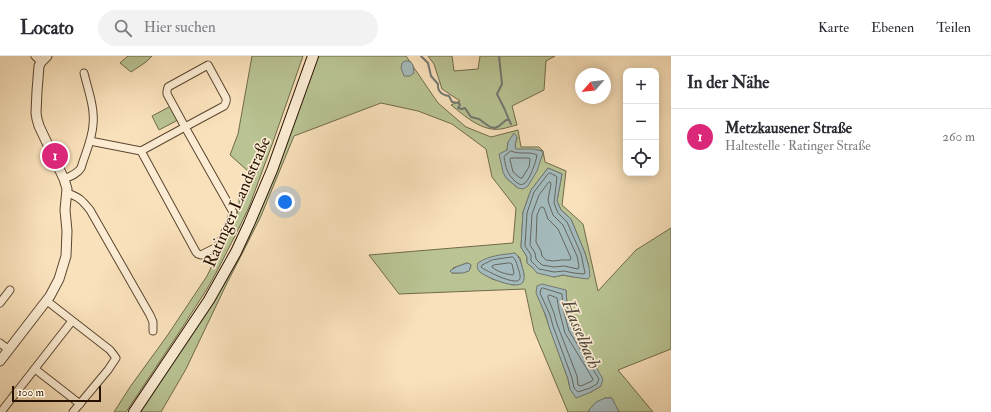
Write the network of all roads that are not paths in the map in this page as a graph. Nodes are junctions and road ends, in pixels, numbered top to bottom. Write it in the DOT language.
graph roads {
  1 [pos="313,56"];
  2 [pos="41,58"];
  3 [pos="84,73"];
  4 [pos="185,126"];
  5 [pos="90,141"];
  6 [pos="141,151"];
  7 [pos="64,179"];
  8 [pos="67,193"];
  9 [pos="10,290"];
  10 [pos="47,301"];
  11 [pos="0,303"];
  12 [pos="72,321"];
  13 [pos="153,331"];
  14 [pos="0,343"];
  15 [pos="9,350"];
  16 [pos="0,361"];
  17 [pos="35,369"];
  18 [pos="80,404"];
  19 [pos="1,412"];
  20 [pos="73,412"];
  21 [pos="134,412"];
  1 -- 21 [label="main road, Ratinger Landstraße"];
  2 -- 7 [label="street"];
  3 -- 5 [label="street"];
  4 -- 4 [label="street"];
  4 -- 6 [label="street"];
  4 -- 6 [label="street"];
  5 -- 6 [label="street"];
  5 -- 7 [label="street"];
  7 -- 8 [label="street"];
  8 -- 10 [label="street"];
  8 -- 13 [label="street"];
  9 -- 11 [label="street"];
  10 -- 12 [label="street"];
  10 -- 15 [label="street"];
  12 -- 17 [label="street"];
  12 -- 18 [label="street"];
  14 -- 15 [label="street"];
  15 -- 16 [label="street"];
  17 -- 18 [label="street"];
  17 -- 19 [label="street"];
  18 -- 20 [label="street"];
}
